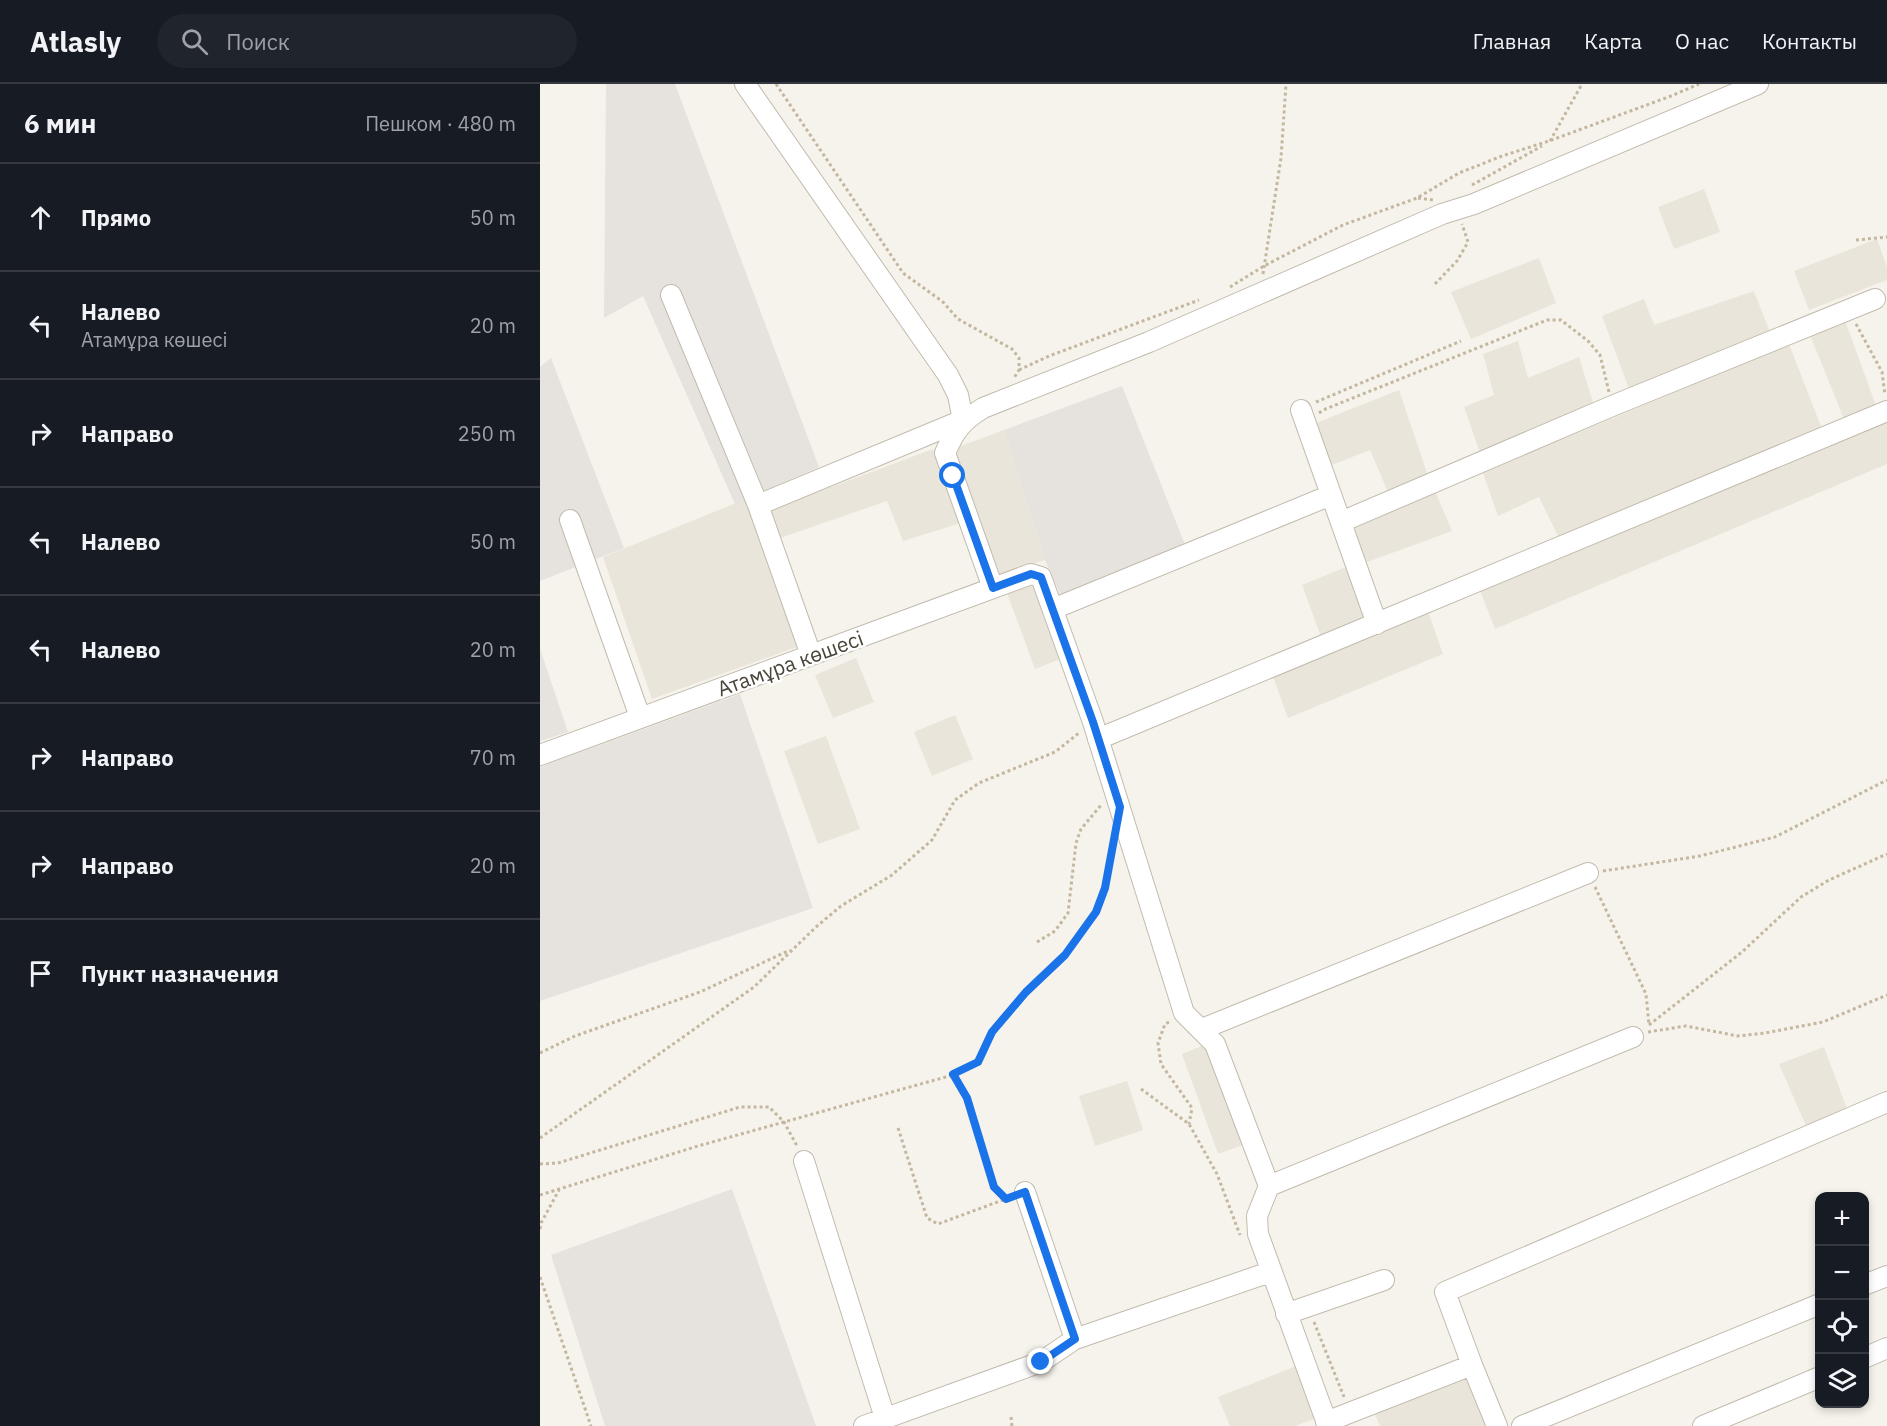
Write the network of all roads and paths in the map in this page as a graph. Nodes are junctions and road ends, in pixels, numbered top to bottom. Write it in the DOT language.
graph roads {
  1 [pos="745,84"];
  2 [pos="776,84"];
  3 [pos="1286,84"];
  4 [pos="1582,84"];
  5 [pos="1699,84"];
  6 [pos="1758,84"];
  7 [pos="1549,141"];
  8 [pos="1452,211"];
  9 [pos="1887,237"];
  10 [pos="1856,240"];
  11 [pos="1264,266"];
  12 [pos="1435,285"];
  13 [pos="1226,289"];
  14 [pos="1259,294"];
  15 [pos="671,295"];
  16 [pos="1207,297"];
  17 [pos="1875,298"];
  18 [pos="1849,309"];
  19 [pos="1461,341"];
  20 [pos="1019,370"];
  21 [pos="998,402"];
  22 [pos="1612,406"];
  23 [pos="1885,412"];
  24 [pos="1304,417"];
  25 [pos="963,420"];
  26 [pos="1331,495"];
  27 [pos="758,505"];
  28 [pos="570,520"];
  29 [pos="1341,522"];
  30 [pos="993,588"];
  31 [pos="1053,609"];
  32 [pos="1377,624"];
  33 [pos="811,656"];
  34 [pos="640,717"];
  35 [pos="1096,731"];
  36 [pos="540,755"];
  37 [pos="1887,780"];
  38 [pos="1115,789"];
  39 [pos="1113,842"];
  40 [pos="1887,854"];
  41 [pos="1588,873"];
  42 [pos="1037,942"];
  43 [pos="794,948"];
  44 [pos="1887,995"];
  45 [pos="1184,1013"];
  46 [pos="1202,1029"];
  47 [pos="1641,1031"];
  48 [pos="540,1053"];
  49 [pos="953,1074"];
  50 [pos="1141,1089"];
  51 [pos="1887,1102"];
  52 [pos="784,1122"];
  53 [pos="1189,1124"];
  54 [pos="898,1128"];
  55 [pos="540,1138"];
  56 [pos="804,1161"];
  57 [pos="540,1164"];
  58 [pos="1269,1186"];
  59 [pos="560,1189"];
  60 [pos="1025,1192"];
  61 [pos="540,1195"];
  62 [pos="1006,1199"];
  63 [pos="540,1229"];
  64 [pos="1240,1236"];
  65 [pos="1270,1272"];
  66 [pos="1887,1276"];
  67 [pos="540,1277"];
  68 [pos="1384,1280"];
  69 [pos="1869,1283"];
  70 [pos="1308,1306"];
  71 [pos="1815,1306"];
  72 [pos="1286,1314"];
  73 [pos="1075,1339"];
  74 [pos="1887,1348"];
  75 [pos="1869,1356"];
  76 [pos="1472,1365"];
  77 [pos="1815,1379"];
  78 [pos="1351,1413"];
  79 [pos="1011,1417"];
  80 [pos="885,1419"];
  81 [pos="1327,1424"];
  82 [pos="591,1426"];
  83 [pos="864,1426"];
  84 [pos="1012,1426"];
  85 [pos="1497,1426"];
  86 [pos="1521,1426"];
  87 [pos="1703,1426"];
  1 -- 25 [label="street"];
  2 -- 20 [label="path"];
  3 -- 11 [label="path"];
  4 -- 7 [label="path"];
  5 -- 7 [label="path"];
  6 -- 8 [label="street"];
  7 -- 8 [label="path"];
  7 -- 11 [label="path"];
  8 -- 12 [label="path"];
  8 -- 14 [label="street"];
  9 -- 10 [label="path"];
  11 -- 13 [label="path"];
  11 -- 14 [label="path"];
  14 -- 21 [label="street"];
  15 -- 27 [label="street"];
  16 -- 20 [label="path"];
  17 -- 18 [label="street"];
  18 -- 22 [label="street"];
  18 -- 23 [label="path"];
  19 -- 24 [label="path"];
  20 -- 21 [label="path"];
  21 -- 25 [label="street"];
  22 -- 24 [label="path"];
  22 -- 29 [label="street"];
  23 -- 32 [label="street"];
  24 -- 26 [label="street"];
  25 -- 27 [label="street"];
  25 -- 30 [label="street"];
  26 -- 29 [label="street"];
  26 -- 31 [label="street"];
  27 -- 33 [label="street"];
  28 -- 34 [label="street"];
  29 -- 32 [label="street"];
  30 -- 31 [label="street, Атамұра көшесі"];
  30 -- 33 [label="street, Атамұра көшесі"];
  31 -- 35 [label="street"];
  32 -- 35 [label="street"];
  33 -- 34 [label="street, Атамұра көшесі"];
  34 -- 36 [label="street, Атамұра көшесі"];
  35 -- 38 [label="street"];
  35 -- 43 [label="path"];
  37 -- 41 [label="path"];
  38 -- 42 [label="path"];
  38 -- 45 [label="street"];
  39 -- 49 [label="path"];
  40 -- 47 [label="path"];
  41 -- 46 [label="street"];
  41 -- 47 [label="path"];
  43 -- 48 [label="path"];
  43 -- 55 [label="path"];
  44 -- 47 [label="path"];
  45 -- 46 [label="street"];
  45 -- 53 [label="path"];
  46 -- 58 [label="street"];
  47 -- 58 [label="street"];
  49 -- 52 [label="path"];
  49 -- 62 [label="path"];
  50 -- 53 [label="path"];
  51 -- 76 [label="street"];
  52 -- 56 [label="path"];
  52 -- 57 [label="path"];
  52 -- 59 [label="path"];
  53 -- 64 [label="path"];
  54 -- 62 [label="path"];
  56 -- 80 [label="street"];
  58 -- 65 [label="street"];
  59 -- 61 [label="path"];
  59 -- 63 [label="path"];
  60 -- 62 [label="path"];
  60 -- 73 [label="street"];
  65 -- 72 [label="street"];
  65 -- 73 [label="street"];
  66 -- 69 [label="street"];
  67 -- 82 [label="path"];
  68 -- 70 [label="street"];
  70 -- 72 [label="street"];
  70 -- 78 [label="path"];
  71 -- 86 [label="street"];
  72 -- 81 [label="street"];
  73 -- 80 [label="street"];
  74 -- 75 [label="street"];
  76 -- 78 [label="street"];
  76 -- 85 [label="street"];
  77 -- 87 [label="street"];
  78 -- 81 [label="street"];
  79 -- 84 [label="path"];
  80 -- 83 [label="street"];
}
